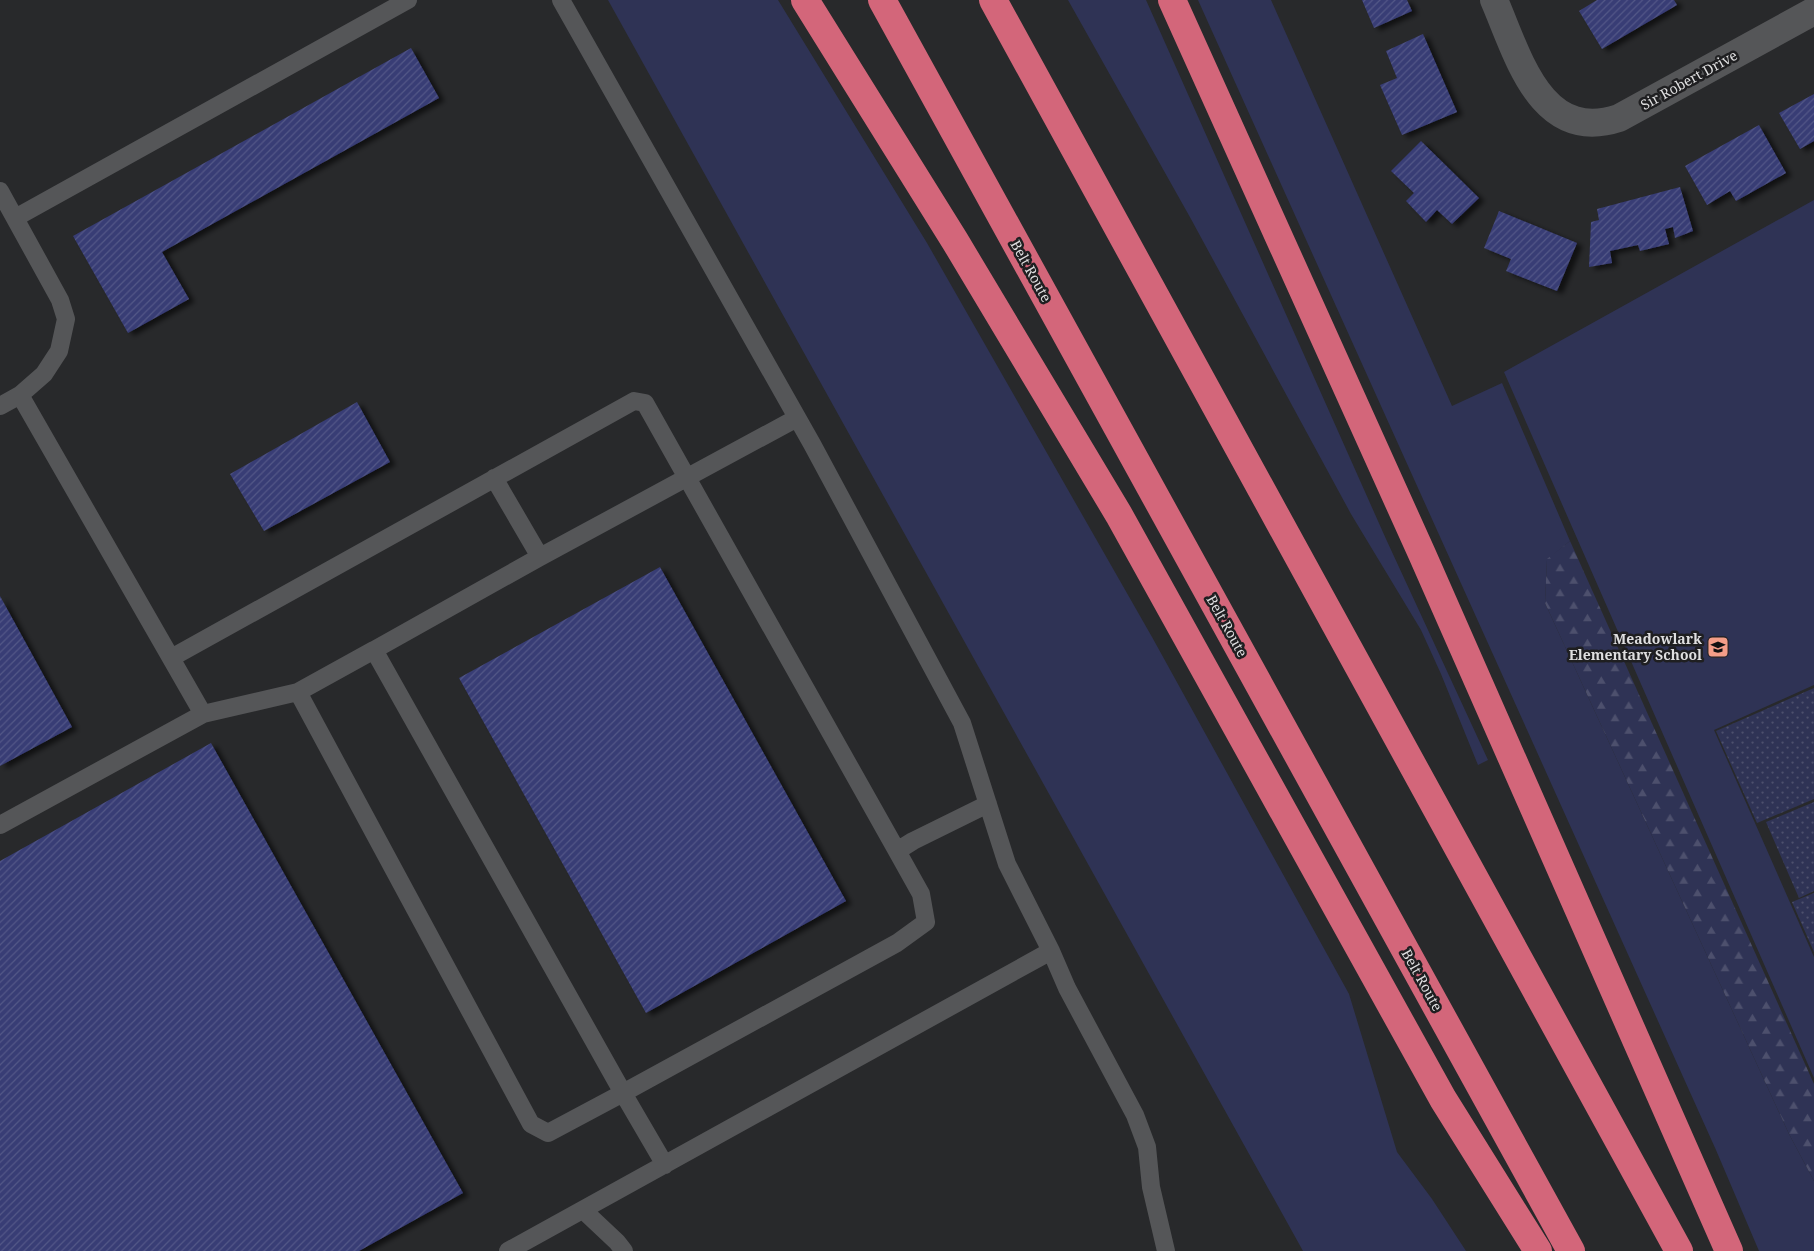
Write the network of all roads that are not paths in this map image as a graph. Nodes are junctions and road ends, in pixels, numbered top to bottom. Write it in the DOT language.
graph roads {
  1 [pos="408,0"];
  2 [pos="561,0"];
  3 [pos="805,0"];
  4 [pos="882,0"];
  5 [pos="993,0"];
  6 [pos="1172,0"];
  7 [pos="1494,0"];
  8 [pos="1814,11"];
  9 [pos="0,191"];
  10 [pos="15,218"];
  11 [pos="20,395"];
  12 [pos="0,406"];
  13 [pos="797,418"];
  14 [pos="688,477"];
  15 [pos="494,478"];
  16 [pos="540,557"];
  17 [pos="374,650"];
  18 [pos="171,658"];
  19 [pos="298,692"];
  20 [pos="203,714"];
  21 [pos="988,804"];
  22 [pos="0,825"];
  23 [pos="897,851"];
  24 [pos="1051,950"];
  25 [pos="623,1093"];
  26 [pos="665,1165"];
  27 [pos="584,1210"];
  28 [pos="508,1251"];
  29 [pos="624,1251"];
  30 [pos="1166,1251"];
  31 [pos="1538,1251"];
  32 [pos="1571,1251"];
  33 [pos="1679,1251"];
  34 [pos="1729,1251"];
  1 -- 10 [label="lane"];
  2 -- 13 [label="lane"];
  3 -- 31 [label="highway"];
  4 -- 32 [label="highway, Belt Route"];
  5 -- 33 [label="highway"];
  6 -- 34 [label="highway"];
  7 -- 8 [label="street, Sir Robert Drive"];
  9 -- 10 [label="lane"];
  10 -- 11 [label="lane"];
  11 -- 12 [label="lane"];
  11 -- 18 [label="lane"];
  13 -- 14 [label="lane"];
  13 -- 21 [label="lane"];
  14 -- 15 [label="lane"];
  14 -- 16 [label="lane"];
  14 -- 23 [label="lane"];
  15 -- 16 [label="lane"];
  15 -- 18 [label="lane"];
  16 -- 17 [label="lane"];
  17 -- 19 [label="lane"];
  17 -- 25 [label="lane"];
  18 -- 20 [label="lane"];
  19 -- 20 [label="lane"];
  19 -- 25 [label="lane"];
  20 -- 22 [label="lane"];
  21 -- 23 [label="lane"];
  21 -- 24 [label="lane"];
  23 -- 25 [label="lane"];
  24 -- 26 [label="lane"];
  24 -- 30 [label="lane"];
  25 -- 26 [label="lane"];
  26 -- 27 [label="lane"];
  27 -- 28 [label="lane"];
  27 -- 29 [label="lane"];
}
